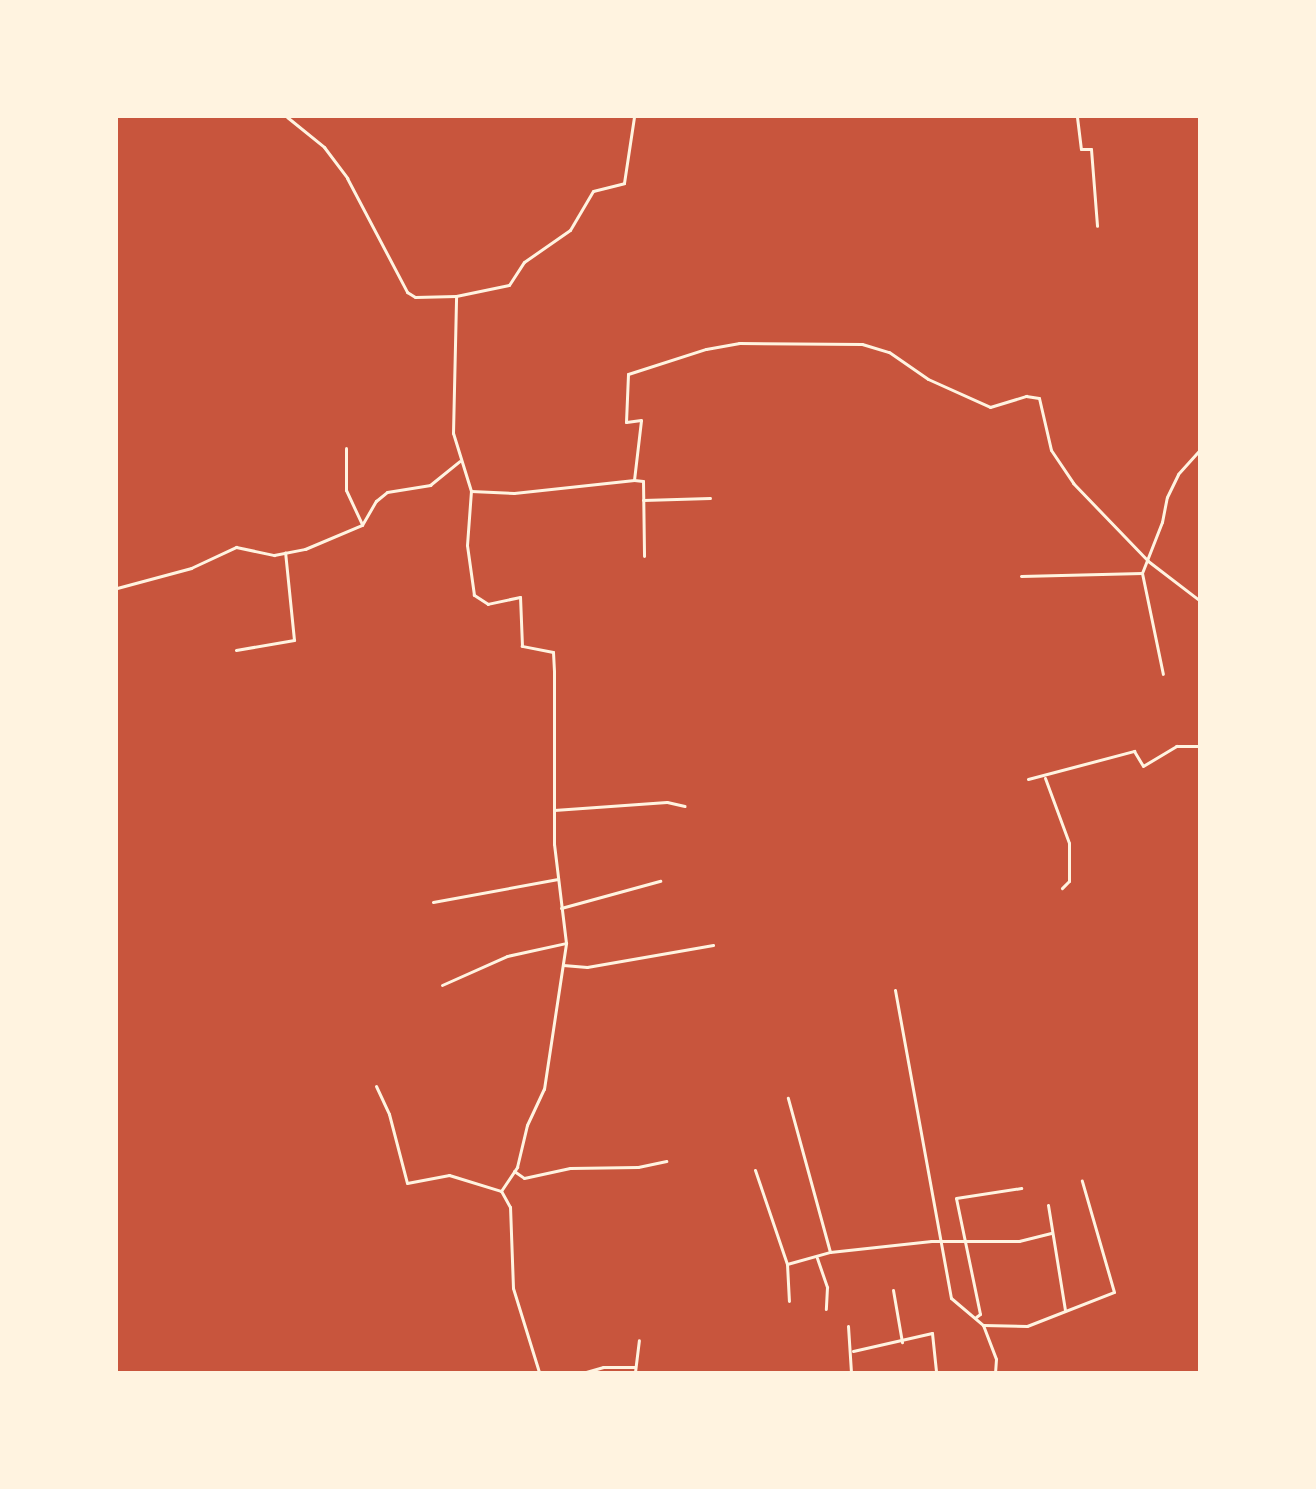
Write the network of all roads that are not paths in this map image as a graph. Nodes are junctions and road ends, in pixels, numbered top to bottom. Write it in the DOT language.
graph roads {
  1 [pos="287,117"];
  2 [pos="634,117"];
  3 [pos="1077,117"];
  4 [pos="1096,226"];
  5 [pos="456,296"];
  6 [pos="346,448"];
  7 [pos="1199,450"];
  8 [pos="460,461"];
  9 [pos="634,480"];
  10 [pos="471,491"];
  11 [pos="710,498"];
  12 [pos="643,500"];
  13 [pos="362,525"];
  14 [pos="285,552"];
  15 [pos="645,556"];
  16 [pos="1148,561"];
  17 [pos="1142,573"];
  18 [pos="1021,576"];
  19 [pos="117,588"];
  20 [pos="1199,600"];
  21 [pos="236,650"];
  22 [pos="1163,674"];
  23 [pos="1199,746"];
  24 [pos="1044,778"];
  25 [pos="1028,779"];
  26 [pos="685,806"];
  27 [pos="554,810"];
  28 [pos="558,879"];
  29 [pos="660,881"];
  30 [pos="1062,888"];
  31 [pos="433,902"];
  32 [pos="561,908"];
  33 [pos="566,943"];
  34 [pos="713,945"];
  35 [pos="563,965"];
  36 [pos="442,985"];
  37 [pos="895,990"];
  38 [pos="376,1086"];
  39 [pos="788,1098"];
  40 [pos="666,1161"];
  41 [pos="755,1170"];
  42 [pos="514,1171"];
  43 [pos="1082,1180"];
  44 [pos="1021,1188"];
  45 [pos="501,1191"];
  46 [pos="1048,1205"];
  47 [pos="1052,1233"];
  48 [pos="967,1241"];
  49 [pos="940,1242"];
  50 [pos="830,1252"];
  51 [pos="817,1258"];
  52 [pos="787,1264"];
  53 [pos="893,1290"];
  54 [pos="789,1301"];
  55 [pos="826,1309"];
  56 [pos="1065,1310"];
  57 [pos="976,1317"];
  58 [pos="983,1325"];
  59 [pos="848,1326"];
  60 [pos="639,1340"];
  61 [pos="902,1342"];
  62 [pos="853,1351"];
  63 [pos="634,1367"];
  64 [pos="539,1372"];
  65 [pos="586,1372"];
  66 [pos="635,1372"];
  67 [pos="851,1372"];
  68 [pos="936,1372"];
  69 [pos="995,1372"];
  1 -- 5 [label="street"];
  2 -- 5 [label="street"];
  3 -- 4 [label="street"];
  5 -- 8 [label="street"];
  6 -- 13 [label="street"];
  7 -- 16 [label="street"];
  8 -- 10 [label="street"];
  8 -- 13 [label="street"];
  9 -- 10 [label="street"];
  9 -- 12 [label="street"];
  9 -- 16 [label="street"];
  10 -- 27 [label="street"];
  11 -- 12 [label="street"];
  12 -- 15 [label="street"];
  13 -- 14 [label="street"];
  14 -- 19 [label="street"];
  14 -- 21 [label="street"];
  16 -- 17 [label="street"];
  16 -- 20 [label="street"];
  17 -- 18 [label="street"];
  17 -- 22 [label="street"];
  23 -- 24 [label="street"];
  24 -- 25 [label="street"];
  24 -- 30 [label="street"];
  26 -- 27 [label="street"];
  27 -- 28 [label="street"];
  28 -- 31 [label="street"];
  28 -- 32 [label="street"];
  29 -- 32 [label="street"];
  32 -- 33 [label="street"];
  33 -- 35 [label="street"];
  33 -- 36 [label="street"];
  34 -- 35 [label="street"];
  35 -- 42 [label="street"];
  37 -- 49 [label="street"];
  38 -- 45 [label="street"];
  39 -- 50 [label="street"];
  40 -- 42 [label="street"];
  41 -- 52 [label="street"];
  42 -- 45 [label="street"];
  43 -- 56 [label="street"];
  44 -- 48 [label="street"];
  45 -- 64 [label="street"];
  46 -- 47 [label="street"];
  47 -- 48 [label="street"];
  47 -- 56 [label="street"];
  48 -- 49 [label="street"];
  48 -- 57 [label="street"];
  49 -- 50 [label="street"];
  49 -- 57 [label="street"];
  50 -- 51 [label="street"];
  51 -- 52 [label="street"];
  51 -- 55 [label="street"];
  52 -- 54 [label="street"];
  53 -- 61 [label="street"];
  56 -- 58 [label="street"];
  57 -- 58 [label="street"];
  58 -- 69 [label="street"];
  59 -- 62 [label="street"];
  60 -- 63 [label="street"];
  61 -- 62 [label="street"];
  61 -- 68 [label="street"];
  62 -- 67 [label="street"];
  63 -- 65 [label="street"];
  63 -- 66 [label="street"];
}
